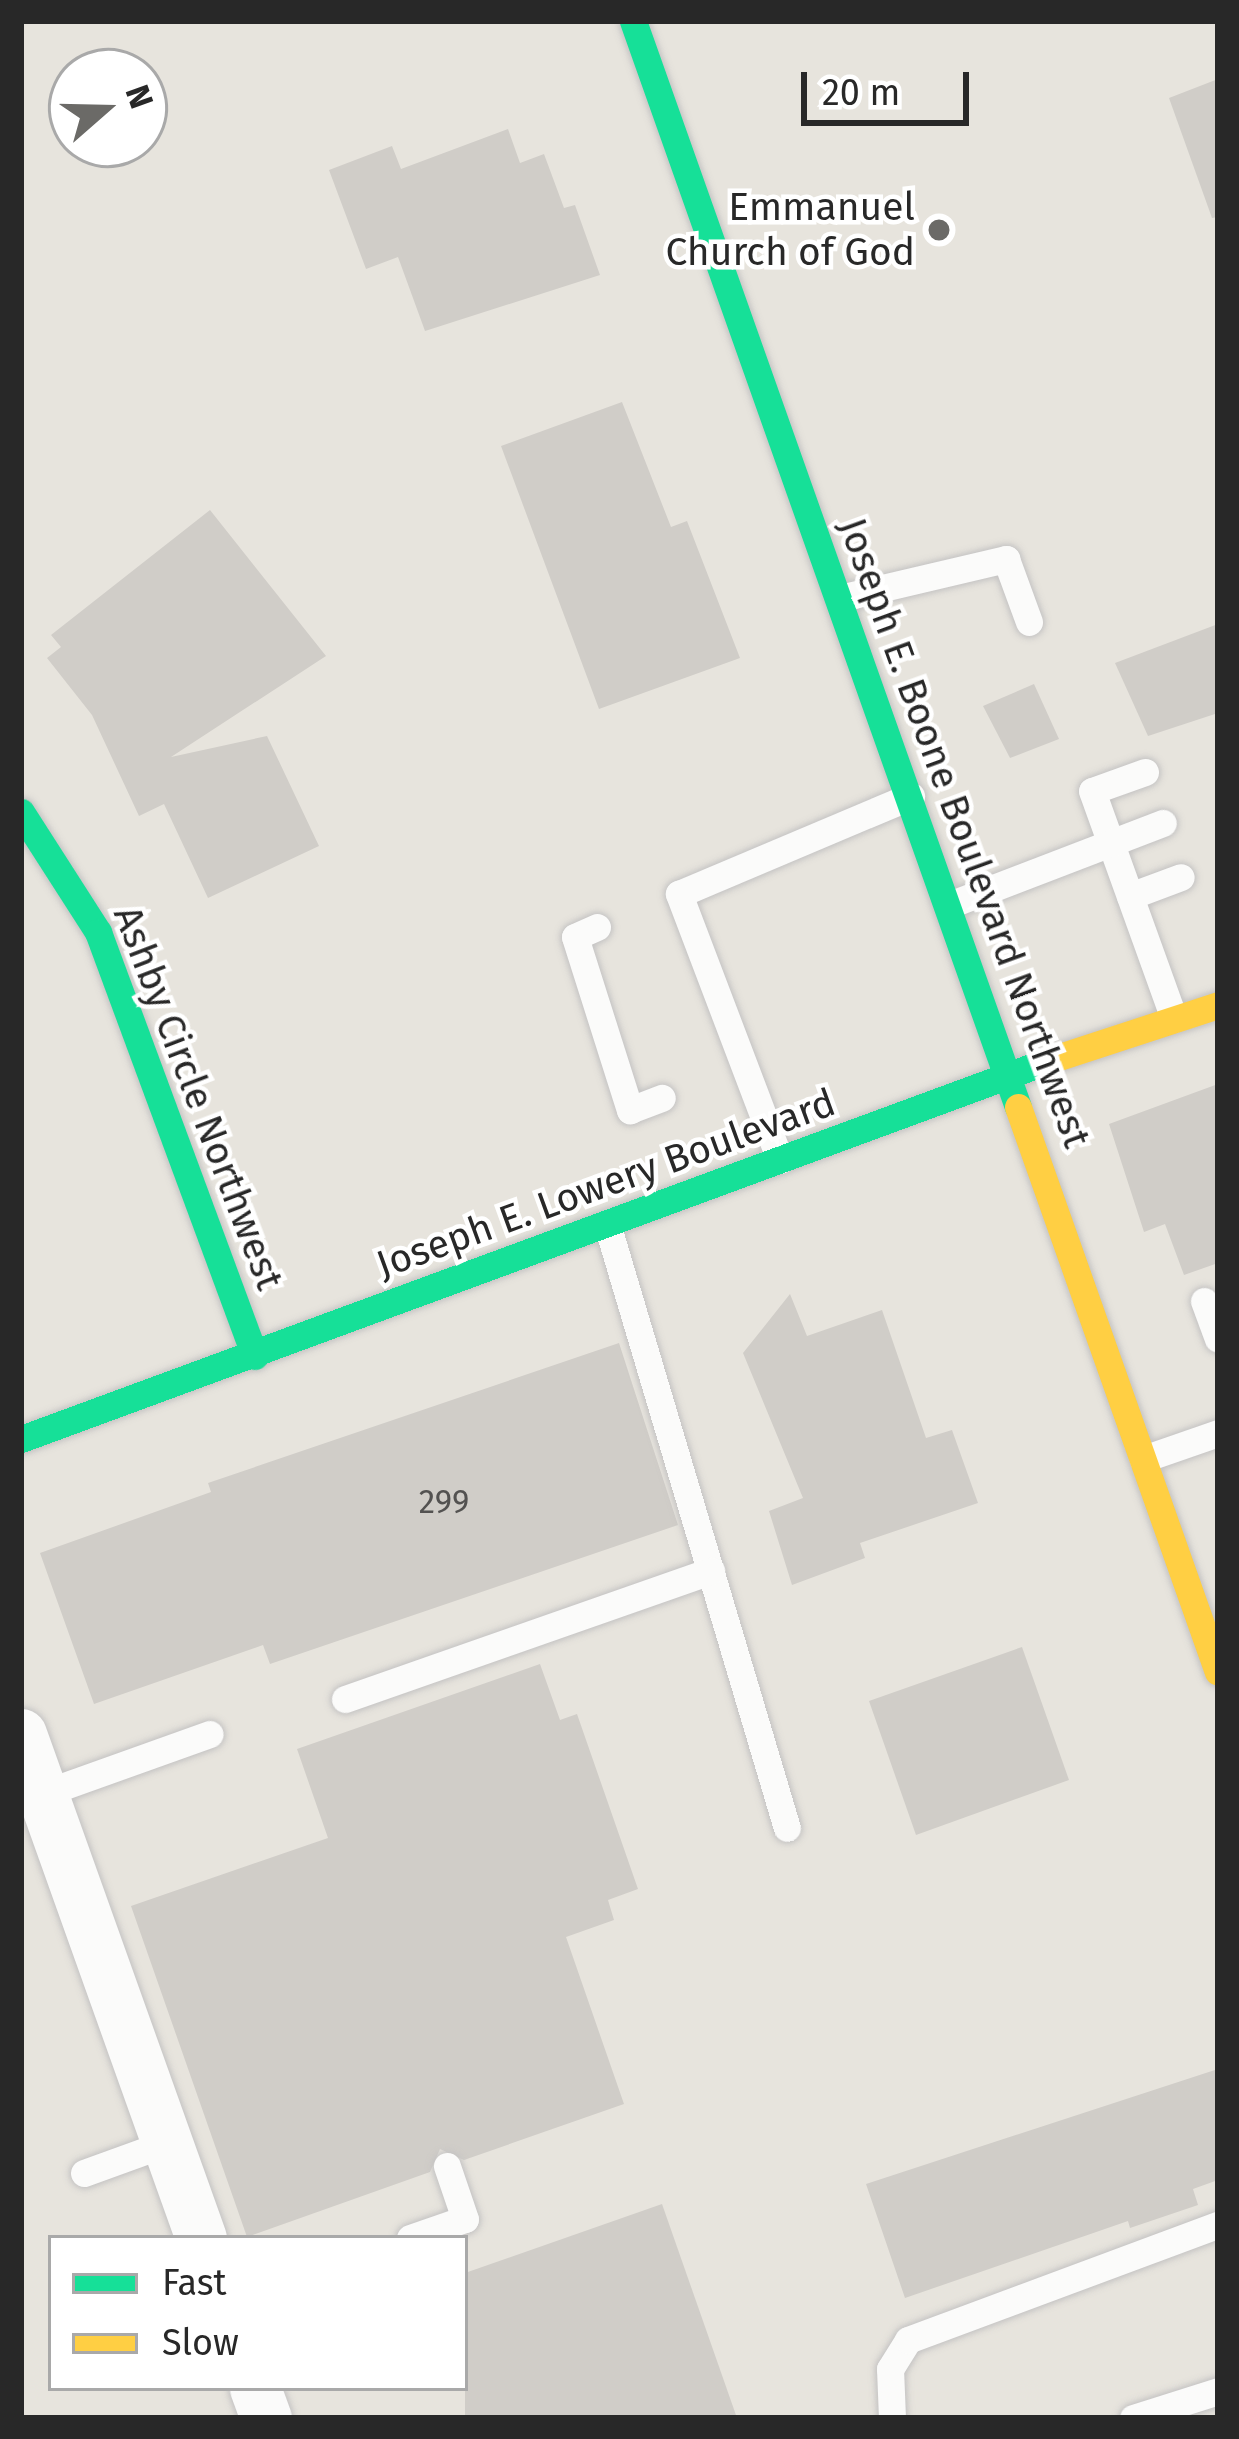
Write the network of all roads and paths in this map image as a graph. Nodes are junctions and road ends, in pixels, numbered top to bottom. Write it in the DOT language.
graph roads {
  1 [pos="633,21"];
  2 [pos="840,598"];
  3 [pos="1029,622"];
  4 [pos="1145,772"];
  5 [pos="911,796"];
  6 [pos="21,812"];
  7 [pos="1163,824"];
  8 [pos="1111,842"];
  9 [pos="1181,877"];
  10 [pos="1130,896"];
  11 [pos="949,904"];
  12 [pos="597,927"];
  13 [pos="1218,1005"];
  14 [pos="1174,1019"];
  15 [pos="640,1043"];
  16 [pos="613,1054"];
  17 [pos="1010,1073"];
  18 [pos="662,1098"];
  19 [pos="780,1160"];
  20 [pos="607,1224"];
  21 [pos="1204,1301"];
  22 [pos="1218,1339"];
  23 [pos="255,1356"];
  24 [pos="1218,1433"];
  25 [pos="21,1438"];
  26 [pos="1143,1459"];
  27 [pos="711,1571"];
  28 [pos="1218,1672"];
  29 [pos="345,1700"];
  30 [pos="210,1734"];
  31 [pos="21,1735"];
  32 [pos="42,1794"];
  33 [pos="788,1828"];
  34 [pos="167,2143"];
  35 [pos="447,2166"];
  36 [pos="84,2173"];
  37 [pos="1218,2224"];
  38 [pos="200,2235"];
  39 [pos="418,2235"];
  40 [pos="1218,2391"];
  41 [pos="892,2418"];
  42 [pos="1133,2418"];
  1 -- 2 [label="main road, Joseph E. Boone Boulevard Northwest"];
  2 -- 3 [label="lane"];
  2 -- 5 [label="main road, Joseph E. Boone Boulevard Northwest"];
  4 -- 8 [label="lane"];
  5 -- 11 [label="main road, Joseph E. Boone Boulevard Northwest"];
  5 -- 19 [label="lane"];
  6 -- 23 [label="main road, Ashby Circle Northwest"];
  7 -- 8 [label="lane"];
  8 -- 10 [label="lane"];
  8 -- 11 [label="lane"];
  9 -- 10 [label="lane"];
  10 -- 14 [label="lane"];
  11 -- 17 [label="main road, Joseph E. Boone Boulevard Northwest"];
  12 -- 16 [label="lane"];
  13 -- 14 [label="main road, Joseph E. Lowery Boulevard"];
  14 -- 17 [label="main road, Joseph E. Lowery Boulevard"];
  15 -- 16 [label="lane"];
  16 -- 18 [label="lane"];
  17 -- 19 [label="main road, Joseph E. Lowery Boulevard"];
  17 -- 26 [label="main road, Joseph E. Boone Boulevard Northwest"];
  19 -- 20 [label="main road, Joseph E. Lowery Boulevard"];
  20 -- 23 [label="main road, Joseph E. Lowery Boulevard"];
  20 -- 27 [label="lane"];
  21 -- 22 [label="lane"];
  23 -- 25 [label="main road, Joseph E. Lowery Boulevard"];
  24 -- 26 [label="lane"];
  26 -- 28 [label="main road, Joseph E. Boone Boulevard Northwest"];
  27 -- 29 [label="lane"];
  27 -- 33 [label="lane"];
  30 -- 32 [label="lane"];
  31 -- 32 [label="street"];
  32 -- 34 [label="street"];
  34 -- 36 [label="lane"];
  34 -- 38 [label="street"];
  35 -- 39 [label="lane"];
  37 -- 41 [label="lane"];
  40 -- 42 [label="lane"];
}
